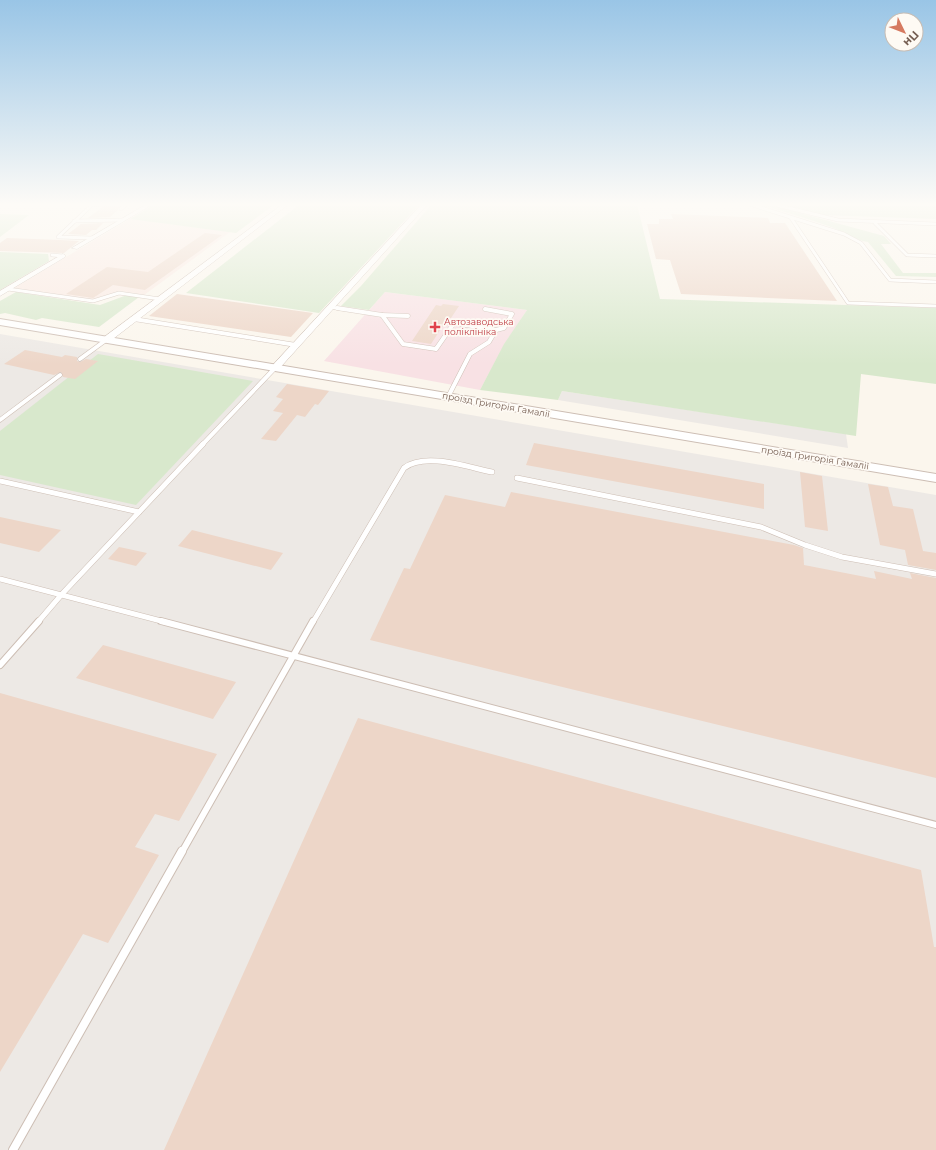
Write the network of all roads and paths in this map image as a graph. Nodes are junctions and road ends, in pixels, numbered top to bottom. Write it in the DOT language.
graph roads {
  1 [pos="60,258"];
  2 [pos="215,258"];
  3 [pos="376,258"];
  4 [pos="818,258"];
  5 [pos="871,258"];
  6 [pos="936,282"];
  7 [pos="8,289"];
  8 [pos="0,294"];
  9 [pos="160,299"];
  10 [pos="936,306"];
  11 [pos="330,307"];
  12 [pos="485,309"];
  13 [pos="382,315"];
  14 [pos="408,316"];
  15 [pos="134,318"];
  16 [pos="0,322"];
  17 [pos="496,330"];
  18 [pos="106,340"];
  19 [pos="296,345"];
  20 [pos="80,359"];
  21 [pos="275,368"];
  22 [pos="60,375"];
  23 [pos="448,397"];
  24 [pos="0,420"];
  25 [pos="492,472"];
  26 [pos="517,478"];
  27 [pos="936,478"];
  28 [pos="0,481"];
  29 [pos="139,512"];
  30 [pos="936,574"];
  31 [pos="0,579"];
  32 [pos="62,594"];
  33 [pos="293,656"];
  34 [pos="0,665"];
  35 [pos="936,825"];
  36 [pos="13,1150"];
  1 -- 7 [label="street"];
  2 -- 9 [label="street"];
  3 -- 11 [label="street"];
  4 -- 10 [label="lane"];
  5 -- 6 [label="lane"];
  7 -- 8 [label="street"];
  7 -- 9 [label="lane"];
  9 -- 15 [label="street"];
  11 -- 13 [label="lane"];
  11 -- 19 [label="street"];
  12 -- 17 [label="lane"];
  13 -- 14 [label="lane"];
  13 -- 17 [label="lane"];
  15 -- 18 [label="street"];
  15 -- 19 [label="lane"];
  16 -- 18 [label="street, проїзд Григорія Гамалії"];
  17 -- 23 [label="lane"];
  18 -- 20 [label="lane"];
  18 -- 21 [label="street, проїзд Григорія Гамалії"];
  19 -- 21 [label="street"];
  21 -- 23 [label="street, проїзд Григорія Гамалії"];
  21 -- 29 [label="lane"];
  22 -- 24 [label="lane"];
  23 -- 27 [label="street, проїзд Григорія Гамалії"];
  25 -- 33 [label="lane"];
  26 -- 30 [label="lane"];
  28 -- 29 [label="lane"];
  29 -- 32 [label="lane"];
  31 -- 32 [label="lane"];
  32 -- 33 [label="lane"];
  32 -- 34 [label="lane"];
  33 -- 35 [label="lane"];
  33 -- 36 [label="lane"];
}
